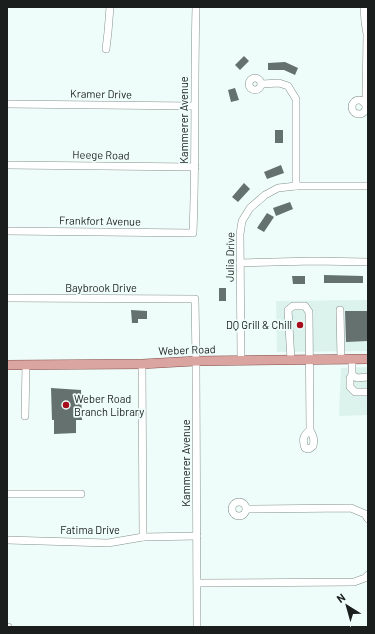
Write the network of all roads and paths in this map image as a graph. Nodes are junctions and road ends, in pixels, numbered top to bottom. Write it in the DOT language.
graph roads {
  1 [pos="110,7"];
  2 [pos="196,7"];
  3 [pos="364,7"];
  4 [pos="106,49"];
  5 [pos="262,84"];
  6 [pos="363,102"];
  7 [pos="7,104"];
  8 [pos="194,106"];
  9 [pos="7,164"];
  10 [pos="195,167"];
  11 [pos="296,186"];
  12 [pos="368,186"];
  13 [pos="7,232"];
  14 [pos="193,233"];
  15 [pos="368,262"];
  16 [pos="240,263"];
  17 [pos="7,298"];
  18 [pos="195,299"];
  19 [pos="340,310"];
  20 [pos="341,359"];
  21 [pos="352,359"];
  22 [pos="368,359"];
  23 [pos="241,360"];
  24 [pos="291,360"];
  25 [pos="310,360"];
  26 [pos="196,361"];
  27 [pos="142,364"];
  28 [pos="7,365"];
  29 [pos="26,365"];
  30 [pos="352,375"];
  31 [pos="368,377"];
  32 [pos="368,392"];
  33 [pos="25,416"];
  34 [pos="310,430"];
  35 [pos="7,494"];
  36 [pos="80,494"];
  37 [pos="247,509"];
  38 [pos="368,519"];
  39 [pos="197,536"];
  40 [pos="143,537"];
  41 [pos="7,540"];
  42 [pos="368,575"];
  43 [pos="198,583"];
  44 [pos="197,627"];
  1 -- 4 [label="street"];
  2 -- 8 [label="street, Kammerer Avenue"];
  3 -- 6 [label="street"];
  5 -- 11 [label="street"];
  7 -- 8 [label="street, Kramer Drive"];
  8 -- 10 [label="street, Kammerer Avenue"];
  9 -- 10 [label="street, Heege Road"];
  10 -- 14 [label="street, Kammerer Avenue"];
  11 -- 12 [label="street, Julia Drive"];
  11 -- 16 [label="street, Julia Drive"];
  13 -- 14 [label="street, Frankfort Avenue"];
  15 -- 16 [label="street"];
  16 -- 23 [label="street, Julia Drive"];
  17 -- 18 [label="street, Baybrook Drive"];
  18 -- 26 [label="street, Kammerer Avenue"];
  19 -- 20 [label="street"];
  20 -- 21 [label="main road, Weber Road"];
  20 -- 25 [label="main road, Weber Road"];
  21 -- 22 [label="main road, Weber Road"];
  21 -- 30 [label="street"];
  23 -- 24 [label="main road, Weber Road"];
  23 -- 26 [label="main road, Weber Road"];
  24 -- 25 [label="main road, Weber Road"];
  24 -- 25 [label="street"];
  25 -- 34 [label="street"];
  26 -- 27 [label="main road, Weber Road"];
  26 -- 39 [label="street, Kammerer Avenue"];
  27 -- 29 [label="main road, Weber Road"];
  27 -- 40 [label="street"];
  28 -- 29 [label="main road, Weber Road"];
  29 -- 33 [label="street"];
  30 -- 31 [label="street"];
  30 -- 32 [label="street"];
  35 -- 36 [label="street"];
  37 -- 38 [label="street"];
  39 -- 40 [label="street, Fatima Drive"];
  39 -- 43 [label="street, Kammerer Avenue"];
  40 -- 41 [label="street, Fatima Drive"];
  42 -- 43 [label="street"];
  43 -- 44 [label="street, Kammerer Avenue"];
}
